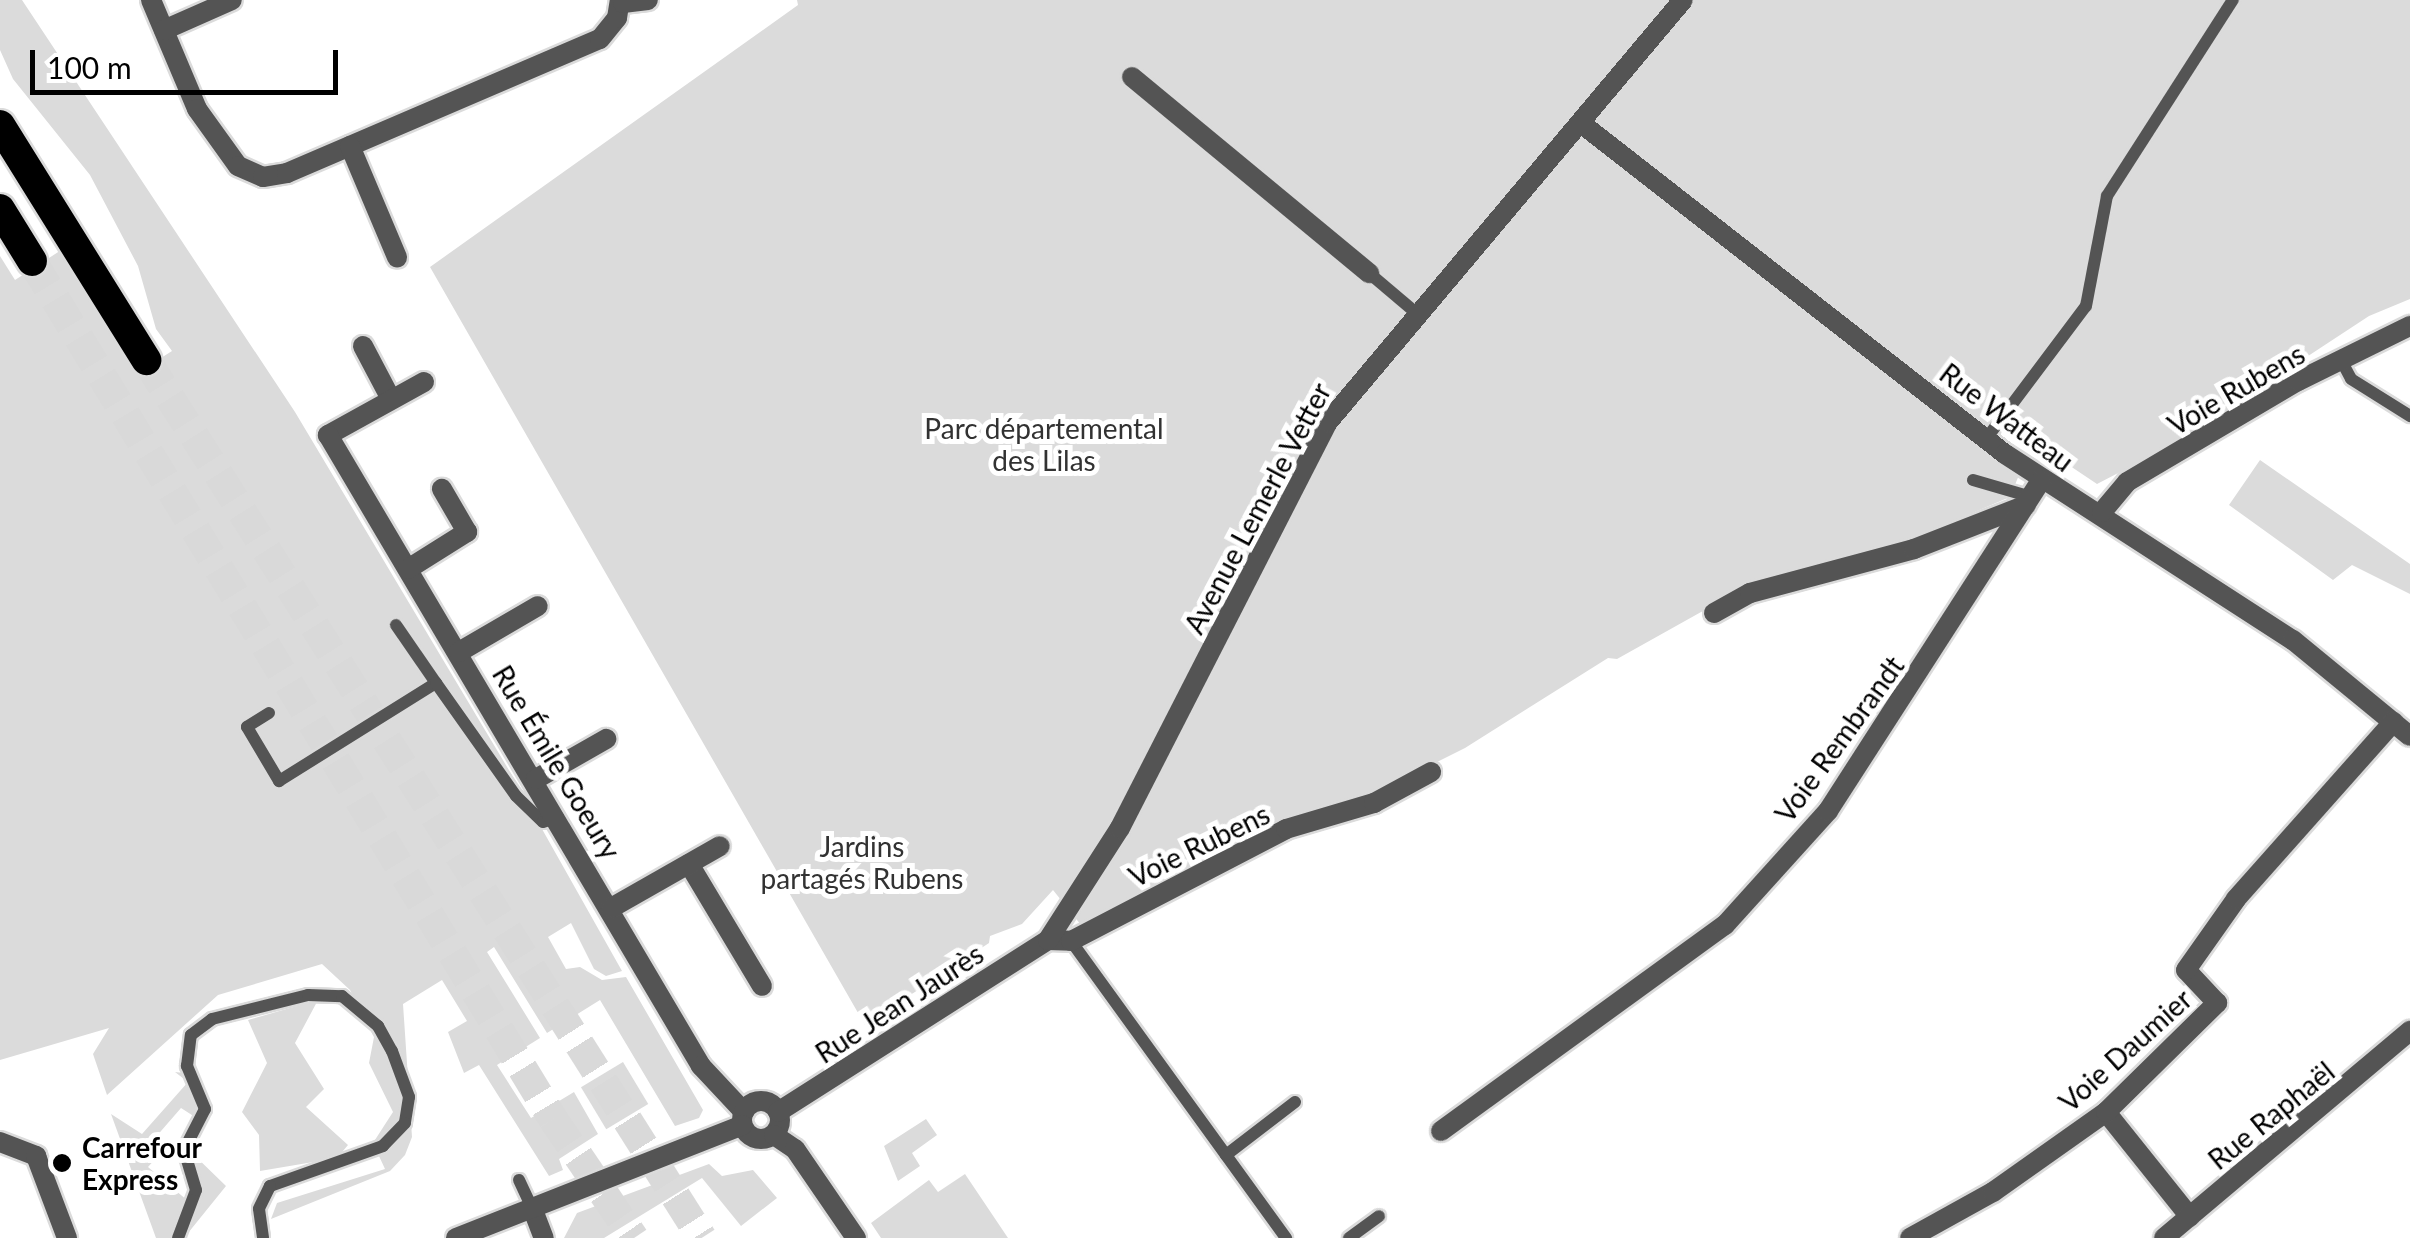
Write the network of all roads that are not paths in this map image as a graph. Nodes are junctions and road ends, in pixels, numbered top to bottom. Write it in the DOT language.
graph roads {
  1 [pos="151,0"];
  2 [pos="232,0"];
  3 [pos="648,0"];
  4 [pos="1683,0"];
  5 [pos="2234,0"];
  6 [pos="621,2"];
  7 [pos="164,30"];
  8 [pos="1132,76"];
  9 [pos="1582,124"];
  10 [pos="0,126"];
  11 [pos="350,146"];
  12 [pos="0,209"];
  13 [pos="397,257"];
  14 [pos="32,262"];
  15 [pos="1369,273"];
  16 [pos="1415,312"];
  17 [pos="2410,326"];
  18 [pos="362,346"];
  19 [pos="146,360"];
  20 [pos="2341,360"];
  21 [pos="424,382"];
  22 [pos="391,398"];
  23 [pos="2410,416"];
  24 [pos="1986,439"];
  25 [pos="1974,480"];
  26 [pos="442,489"];
  27 [pos="2033,494"];
  28 [pos="2102,512"];
  29 [pos="408,569"];
  30 [pos="538,606"];
  31 [pos="1714,613"];
  32 [pos="396,625"];
  33 [pos="459,652"];
  34 [pos="436,683"];
  35 [pos="269,712"];
  36 [pos="2393,722"];
  37 [pos="2410,736"];
  38 [pos="606,739"];
  39 [pos="1430,772"];
  40 [pos="536,779"];
  41 [pos="558,818"];
  42 [pos="720,846"];
  43 [pos="689,864"];
  44 [pos="611,908"];
  45 [pos="1048,940"];
  46 [pos="1071,941"];
  47 [pos="762,986"];
  48 [pos="2410,1031"];
  49 [pos="1295,1102"];
  50 [pos="778,1112"];
  51 [pos="2106,1112"];
  52 [pos="743,1118"];
  53 [pos="1440,1132"];
  54 [pos="774,1134"];
  55 [pos="0,1142"];
  56 [pos="1226,1154"];
  57 [pos="520,1180"];
  58 [pos="533,1210"];
  59 [pos="1379,1216"];
  60 [pos="2190,1216"];
  61 [pos="67,1238"];
  62 [pos="178,1238"];
  63 [pos="262,1238"];
  64 [pos="456,1238"];
  65 [pos="544,1238"];
  66 [pos="856,1238"];
  67 [pos="1286,1238"];
  68 [pos="1349,1238"];
  69 [pos="1910,1238"];
  70 [pos="2164,1238"];
  1 -- 7 [label="street"];
  2 -- 7 [label="street"];
  3 -- 6 [label="street"];
  4 -- 9 [label="street, Avenue Lemerle Vetter"];
  5 -- 24 [label="lane"];
  6 -- 11 [label="street"];
  7 -- 11 [label="street"];
  8 -- 15 [label="street"];
  9 -- 16 [label="street, Avenue Lemerle Vetter"];
  9 -- 24 [label="street, Rue Watteau"];
  10 -- 19 [label="highway"];
  11 -- 13 [label="street"];
  12 -- 14 [label="highway"];
  15 -- 16 [label="lane"];
  16 -- 45 [label="street, Avenue Lemerle Vetter"];
  17 -- 20 [label="street, Voie Rubens"];
  18 -- 22 [label="street"];
  20 -- 23 [label="lane"];
  20 -- 28 [label="street, Voie Rubens"];
  21 -- 22 [label="street"];
  22 -- 29 [label="street, Rue Émile Goeury"];
  24 -- 27 [label="street, Rue Watteau"];
  25 -- 27 [label="lane"];
  26 -- 29 [label="street"];
  27 -- 28 [label="street, Rue Watteau"];
  27 -- 31 [label="street"];
  27 -- 53 [label="street, Voie Rembrandt"];
  28 -- 36 [label="street, Rue Watteau"];
  29 -- 33 [label="street, Rue Émile Goeury"];
  30 -- 33 [label="street"];
  32 -- 34 [label="lane"];
  33 -- 40 [label="street, Rue Émile Goeury"];
  34 -- 35 [label="lane"];
  34 -- 41 [label="lane"];
  36 -- 37 [label="street, Rue Watteau"];
  36 -- 51 [label="street, Voie Daumier"];
  38 -- 40 [label="street"];
  39 -- 46 [label="street, Voie Rubens"];
  40 -- 41 [label="street, Rue Émile Goeury"];
  41 -- 44 [label="street, Rue Émile Goeury"];
  42 -- 43 [label="street"];
  43 -- 44 [label="street"];
  43 -- 47 [label="street"];
  44 -- 52 [label="street, Rue Émile Goeury"];
  45 -- 46 [label="street"];
  45 -- 50 [label="street, Rue Jean Jaurès"];
  46 -- 56 [label="lane"];
  48 -- 60 [label="street, Rue Raphaël"];
  49 -- 56 [label="lane"];
  50 -- 52 [label="street"];
  50 -- 54 [label="street"];
  51 -- 60 [label="street"];
  51 -- 69 [label="street, Voie Daumier"];
  52 -- 54 [label="street"];
  52 -- 58 [label="street"];
  54 -- 66 [label="street"];
  55 -- 61 [label="street"];
  56 -- 67 [label="lane"];
  57 -- 58 [label="lane"];
  58 -- 64 [label="street"];
  58 -- 65 [label="street"];
  59 -- 68 [label="lane"];
  60 -- 70 [label="street, Rue Raphaël"];
  62 -- 63 [label="lane"];
}
